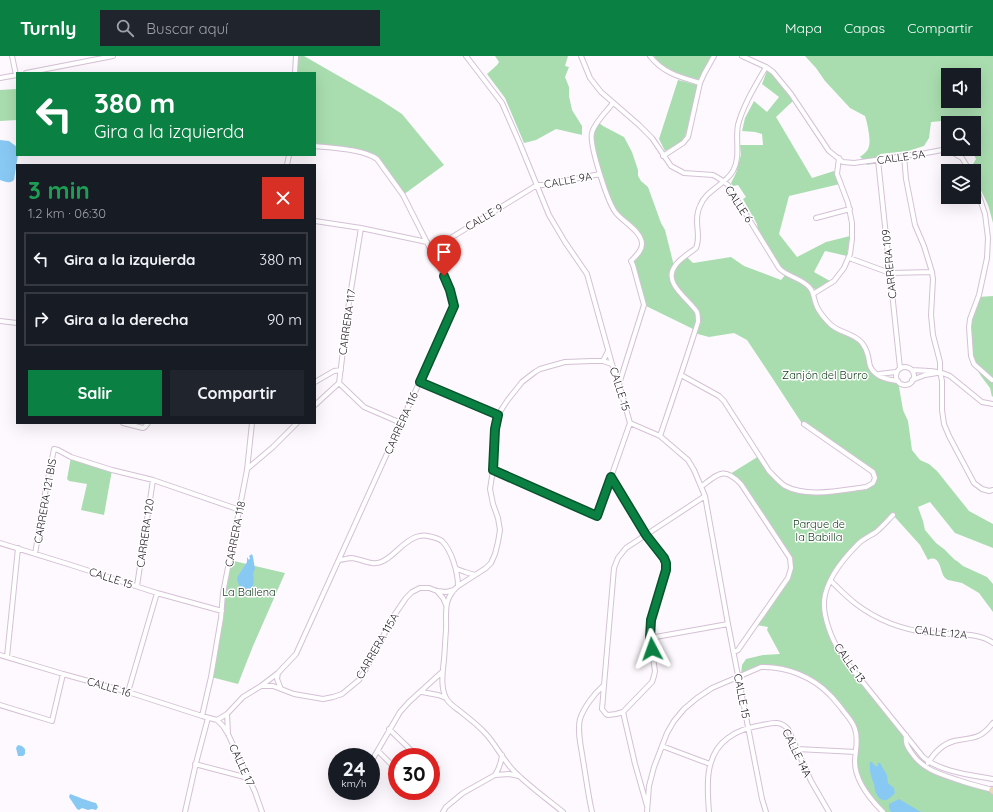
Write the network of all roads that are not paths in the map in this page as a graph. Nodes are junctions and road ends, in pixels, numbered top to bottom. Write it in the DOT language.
graph roads {
  1 [pos="12,56"];
  2 [pos="113,56"];
  3 [pos="296,56"];
  4 [pos="466,56"];
  5 [pos="581,56"];
  6 [pos="650,56"];
  7 [pos="714,56"];
  8 [pos="742,56"];
  9 [pos="766,67"];
  10 [pos="31,72"];
  11 [pos="295,72"];
  12 [pos="16,75"];
  13 [pos="0,78"];
  14 [pos="700,83"];
  15 [pos="613,103"];
  16 [pos="316,146"];
  17 [pos="663,156"];
  18 [pos="904,156"];
  19 [pos="839,158"];
  20 [pos="878,160"];
  21 [pos="966,164"];
  22 [pos="600,174"];
  23 [pos="724,182"];
  24 [pos="537,185"];
  25 [pos="981,202"];
  26 [pos="850,209"];
  27 [pos="816,218"];
  28 [pos="316,221"];
  29 [pos="361,228"];
  30 [pos="426,242"];
  31 [pos="432,250"];
  32 [pos="848,258"];
  33 [pos="932,272"];
  34 [pos="890,273"];
  35 [pos="813,294"];
  36 [pos="0,321"];
  37 [pos="16,323"];
  38 [pos="608,351"];
  39 [pos="603,362"];
  40 [pos="612,364"];
  41 [pos="900,368"];
  42 [pos="341,370"];
  43 [pos="912,370"];
  44 [pos="896,372"];
  45 [pos="940,372"];
  46 [pos="878,374"];
  47 [pos="682,375"];
  48 [pos="912,380"];
  49 [pos="992,380"];
  50 [pos="316,381"];
  51 [pos="898,381"];
  52 [pos="420,382"];
  53 [pos="339,383"];
  54 [pos="620,384"];
  55 [pos="316,404"];
  56 [pos="993,404"];
  57 [pos="498,415"];
  58 [pos="401,423"];
  59 [pos="630,423"];
  60 [pos="127,424"];
  61 [pos="148,424"];
  62 [pos="252,424"];
  63 [pos="296,424"];
  64 [pos="804,424"];
  65 [pos="660,436"];
  66 [pos="247,470"];
  67 [pos="493,470"];
  68 [pos="611,477"];
  69 [pos="153,480"];
  70 [pos="702,486"];
  71 [pos="993,490"];
  72 [pos="705,496"];
  73 [pos="240,510"];
  74 [pos="893,515"];
  75 [pos="646,535"];
  76 [pos="0,543"];
  77 [pos="18,548"];
  78 [pos="344,551"];
  79 [pos="35,554"];
  80 [pos="351,558"];
  81 [pos="339,560"];
  82 [pos="457,569"];
  83 [pos="475,574"];
  84 [pos="831,581"];
  85 [pos="137,586"];
  86 [pos="458,586"];
  87 [pos="454,590"];
  88 [pos="437,591"];
  89 [pos="157,593"];
  90 [pos="446,605"];
  91 [pos="222,611"];
  92 [pos="728,624"];
  93 [pos="650,638"];
  94 [pos="993,643"];
  95 [pos="734,652"];
  96 [pos="0,655"];
  97 [pos="7,657"];
  98 [pos="442,672"];
  99 [pos="278,673"];
  100 [pos="63,674"];
  101 [pos="738,676"];
  102 [pos="261,686"];
  103 [pos="603,686"];
  104 [pos="281,689"];
  105 [pos="128,692"];
  106 [pos="422,692"];
  107 [pos="446,698"];
  108 [pos="0,705"];
  109 [pos="623,712"];
  110 [pos="227,714"];
  111 [pos="202,716"];
  112 [pos="208,718"];
  113 [pos="217,720"];
  114 [pos="993,723"];
  115 [pos="748,728"];
  116 [pos="389,729"];
  117 [pos="228,734"];
  118 [pos="906,735"];
  119 [pos="662,746"];
  120 [pos="380,748"];
  121 [pos="409,748"];
  122 [pos="797,749"];
  123 [pos="856,752"];
  124 [pos="380,753"];
  125 [pos="502,755"];
  126 [pos="388,761"];
  127 [pos="929,762"];
  128 [pos="195,764"];
  129 [pos="710,764"];
  130 [pos="926,767"];
  131 [pos="495,775"];
  132 [pos="519,776"];
  133 [pos="248,778"];
  134 [pos="993,779"];
  135 [pos="993,790"];
  136 [pos="648,811"];
  137 [pos="185,812"];
  138 [pos="262,812"];
  139 [pos="443,812"];
  140 [pos="563,812"];
  141 [pos="592,812"];
  142 [pos="709,812"];
  143 [pos="766,812"];
  144 [pos="829,812"];
  145 [pos="882,812"];
  1 -- 12 [label="street"];
  2 -- 10 [label="street"];
  3 -- 11 [label="street"];
  4 -- 24 [label="street, CALLE 15"];
  5 -- 15 [label="street, CALLE 6"];
  6 -- 14 [label="street"];
  7 -- 14 [label="street"];
  8 -- 9 [label="street"];
  9 -- 19 [label="street"];
  9 -- 23 [label="street"];
  12 -- 13 [label="street"];
  14 -- 17 [label="street"];
  15 -- 17 [label="street, CALLE 6"];
  15 -- 22 [label="street"];
  16 -- 30 [label="street, CARRERA 116"];
  17 -- 23 [label="street, CALLE 6"];
  18 -- 20 [label="street, CALLE 5A"];
  18 -- 21 [label="street, CALLE 5A"];
  18 -- 33 [label="street"];
  19 -- 20 [label="street, CALLE 5A"];
  19 -- 26 [label="street"];
  20 -- 34 [label="street, CARRERA 109"];
  22 -- 24 [label="street, CALLE 9A"];
  22 -- 54 [label="street"];
  23 -- 35 [label="street, CALLE 6"];
  23 -- 47 [label="street"];
  24 -- 31 [label="street, CALLE 9"];
  24 -- 38 [label="street, CALLE 15"];
  25 -- 49 [label="street"];
  26 -- 27 [label="street"];
  26 -- 32 [label="street"];
  28 -- 29 [label="street"];
  29 -- 30 [label="street"];
  29 -- 42 [label="street, CARRERA 117"];
  30 -- 31 [label="street, CARRERA 116"];
  31 -- 52 [label="street, CARRERA 116"];
  32 -- 34 [label="street"];
  32 -- 35 [label="street"];
  33 -- 34 [label="street"];
  33 -- 45 [label="street"];
  34 -- 41 [label="street, CARRERA 109"];
  35 -- 46 [label="street, CALLE 6"];
  36 -- 37 [label="street"];
  38 -- 39 [label="street"];
  38 -- 40 [label="street, CALLE 15"];
  39 -- 40 [label="street"];
  39 -- 57 [label="street"];
  40 -- 54 [label="street, CALLE 15"];
  41 -- 43 [label="street"];
  41 -- 44 [label="street"];
  42 -- 50 [label="street"];
  42 -- 53 [label="street, CARRERA 117"];
  43 -- 45 [label="street"];
  43 -- 48 [label="street"];
  44 -- 46 [label="street"];
  44 -- 51 [label="street"];
  45 -- 48 [label="street"];
  45 -- 56 [label="street"];
  45 -- 71 [label="street"];
  46 -- 51 [label="street"];
  47 -- 64 [label="street"];
  47 -- 65 [label="street"];
  48 -- 51 [label="street"];
  52 -- 57 [label="street"];
  52 -- 58 [label="street, CARRERA 116"];
  53 -- 55 [label="street"];
  53 -- 58 [label="street"];
  54 -- 59 [label="street, CALLE 15"];
  57 -- 67 [label="street"];
  58 -- 78 [label="street, CARRERA 116"];
  59 -- 65 [label="street, CALLE 15"];
  59 -- 68 [label="street"];
  60 -- 61 [label="street"];
  62 -- 66 [label="street, CARRERA 118"];
  63 -- 66 [label="street"];
  65 -- 70 [label="street, CALLE 15"];
  66 -- 73 [label="street, CARRERA 118"];
  67 -- 68 [label="street"];
  67 -- 83 [label="street"];
  68 -- 75 [label="street"];
  69 -- 73 [label="street"];
  69 -- 79 [label="street, CARRERA 121 BIS"];
  69 -- 85 [label="street, CARRERA 120"];
  70 -- 72 [label="street, CALLE 15"];
  70 -- 95 [label="street"];
  72 -- 75 [label="street"];
  72 -- 92 [label="street, CALLE 15"];
  73 -- 91 [label="street, CARRERA 118"];
  74 -- 84 [label="street"];
  75 -- 93 [label="street"];
  75 -- 103 [label="street"];
  76 -- 77 [label="street, CALLE 15"];
  77 -- 79 [label="street, CALLE 15"];
  77 -- 97 [label="street"];
  78 -- 80 [label="street"];
  78 -- 81 [label="street, CARRERA 116"];
  79 -- 85 [label="street, CALLE 15"];
  80 -- 81 [label="street"];
  80 -- 82 [label="street"];
  81 -- 99 [label="street, CARRERA 116"];
  82 -- 83 [label="street"];
  82 -- 86 [label="street"];
  83 -- 86 [label="street"];
  84 -- 94 [label="street, CALLE 12A"];
  84 -- 118 [label="street, CALLE 13"];
  85 -- 89 [label="street, CALLE 15"];
  86 -- 87 [label="street"];
  87 -- 88 [label="street, CARRERA 115A"];
  87 -- 90 [label="street"];
  88 -- 90 [label="street"];
  88 -- 104 [label="street, CARRERA 115A"];
  89 -- 91 [label="street, CALLE 15"];
  89 -- 105 [label="street"];
  90 -- 98 [label="street"];
  91 -- 111 [label="street, CARRERA 118"];
  92 -- 93 [label="street"];
  92 -- 95 [label="street, CALLE 15"];
  93 -- 109 [label="street"];
  95 -- 101 [label="street, CALLE 15"];
  96 -- 97 [label="street, CALLE 16"];
  97 -- 100 [label="street, CALLE 16"];
  98 -- 106 [label="street"];
  98 -- 107 [label="street"];
  99 -- 102 [label="street, CARRERA 116"];
  99 -- 104 [label="street"];
  100 -- 105 [label="street, CALLE 16"];
  100 -- 108 [label="street"];
  101 -- 115 [label="street, CALLE 15"];
  101 -- 119 [label="street"];
  101 -- 123 [label="street"];
  102 -- 104 [label="street"];
  102 -- 110 [label="street, CARRERA 116"];
  103 -- 109 [label="street"];
  103 -- 141 [label="street"];
  105 -- 111 [label="street, CALLE 16"];
  106 -- 107 [label="street"];
  106 -- 116 [label="street"];
  107 -- 125 [label="street"];
  109 -- 136 [label="street"];
  110 -- 113 [label="street, CARRERA 116"];
  110 -- 117 [label="street"];
  111 -- 112 [label="street, CALLE 16"];
  112 -- 113 [label="street, CALLE 16"];
  112 -- 128 [label="street"];
  113 -- 117 [label="street, CALLE 17"];
  114 -- 127 [label="street"];
  115 -- 122 [label="street, CALLE 14A"];
  115 -- 129 [label="street, CALLE 14A"];
  115 -- 143 [label="street, CALLE 15"];
  116 -- 120 [label="street"];
  116 -- 121 [label="street"];
  117 -- 133 [label="street, CALLE 17"];
  118 -- 127 [label="street, CALLE 13"];
  118 -- 130 [label="street, CALLE 13"];
  119 -- 129 [label="street"];
  119 -- 136 [label="street"];
  122 -- 123 [label="street"];
  122 -- 144 [label="street, CALLE 14A"];
  123 -- 145 [label="street"];
  124 -- 126 [label="street"];
  125 -- 131 [label="street"];
  125 -- 132 [label="street"];
  127 -- 130 [label="street"];
  127 -- 134 [label="street, CALLE 13"];
  128 -- 133 [label="street"];
  128 -- 137 [label="street"];
  129 -- 142 [label="street"];
  130 -- 135 [label="street, CALLE 13"];
  131 -- 132 [label="street"];
  131 -- 139 [label="street"];
  132 -- 140 [label="street"];
  133 -- 138 [label="street, CALLE 17"];
}
